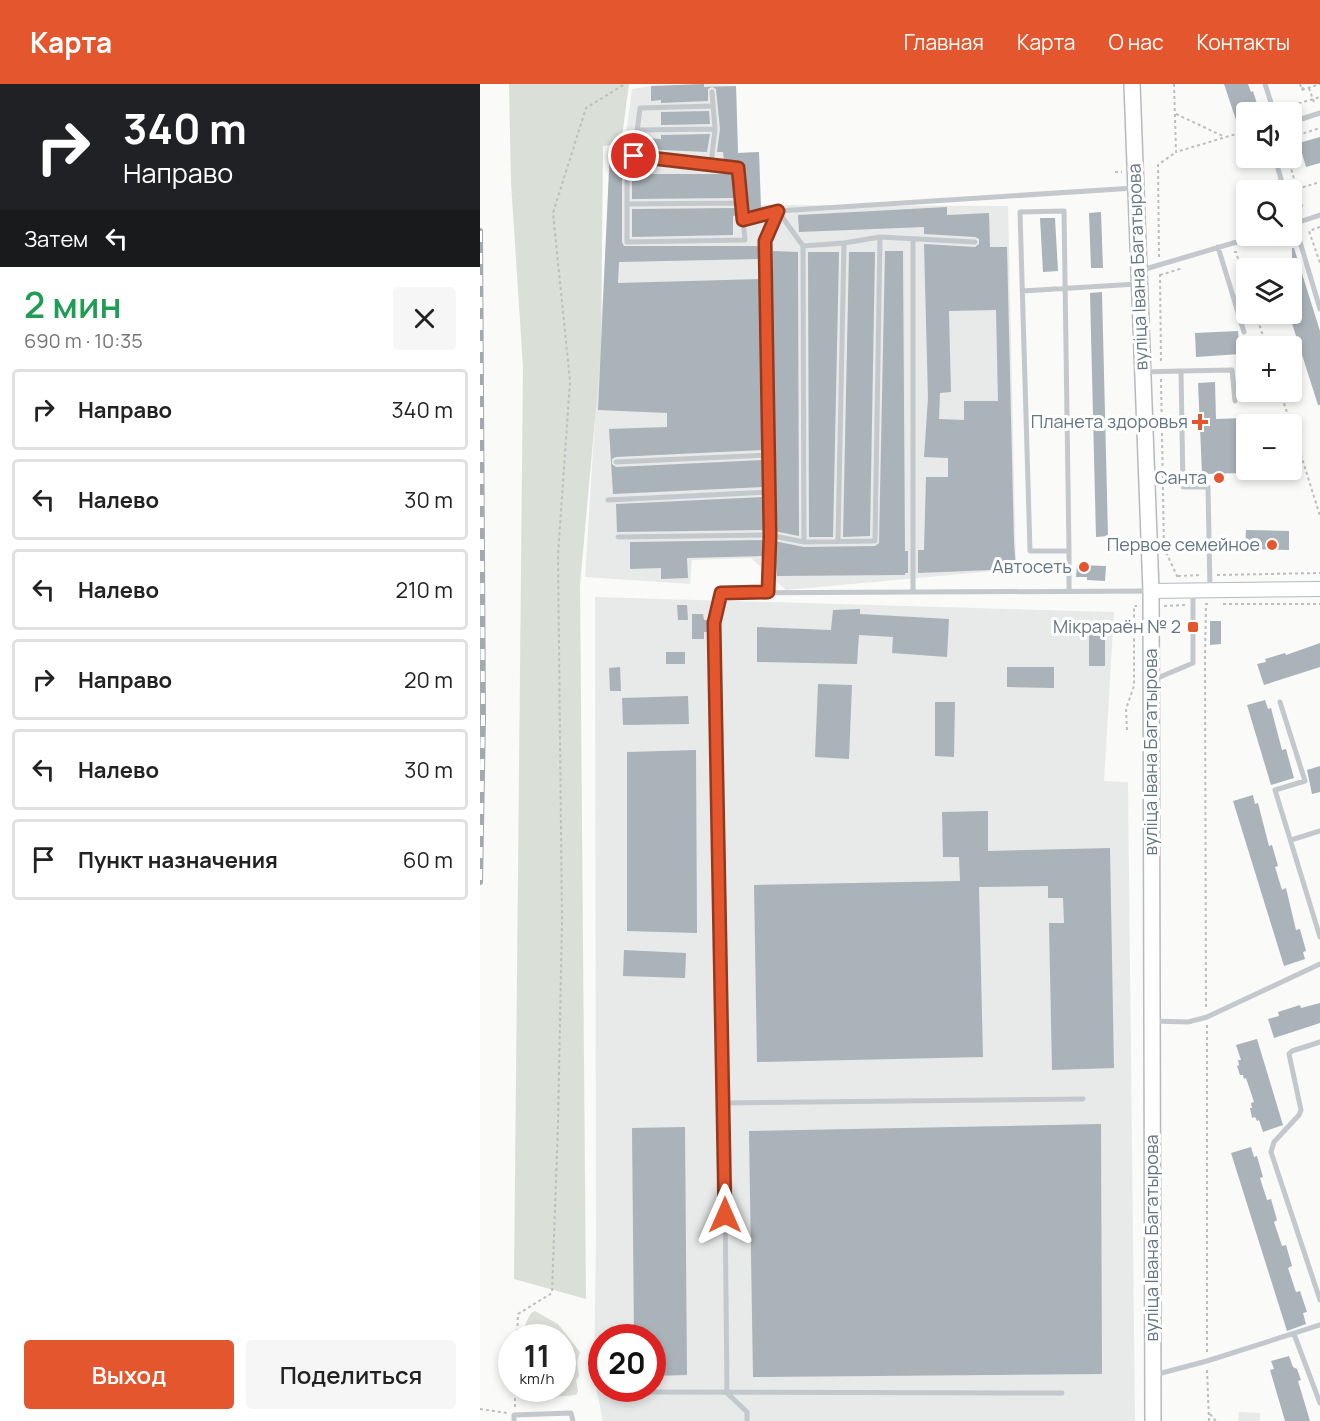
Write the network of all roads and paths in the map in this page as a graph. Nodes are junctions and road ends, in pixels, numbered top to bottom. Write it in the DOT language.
graph roads {
  1 [pos="625,84"];
  2 [pos="1132,84"];
  3 [pos="1174,84"];
  4 [pos="1265,84"];
  5 [pos="1302,84"];
  6 [pos="1320,84"];
  7 [pos="1309,88"];
  8 [pos="712,92"];
  9 [pos="1320,97"];
  10 [pos="1313,99"];
  11 [pos="1271,102"];
  12 [pos="1302,102"];
  13 [pos="712,106"];
  14 [pos="1320,113"];
  15 [pos="1175,114"];
  16 [pos="1302,119"];
  17 [pos="1320,128"];
  18 [pos="716,129"];
  19 [pos="637,130"];
  20 [pos="1236,134"];
  21 [pos="1302,134"];
  22 [pos="1225,137"];
  23 [pos="1176,152"];
  24 [pos="634,156"];
  25 [pos="711,164"];
  26 [pos="1320,182"];
  27 [pos="1302,187"];
  28 [pos="1134,188"];
  29 [pos="742,203"];
  30 [pos="627,204"];
  31 [pos="1302,206"];
  32 [pos="778,211"];
  33 [pos="1320,215"];
  34 [pos="743,220"];
  35 [pos="1306,220"];
  36 [pos="1302,221"];
  37 [pos="1320,227"];
  38 [pos="1309,231"];
  39 [pos="1302,233"];
  40 [pos="880,237"];
  41 [pos="914,239"];
  42 [pos="975,242"];
  43 [pos="1236,242"];
  44 [pos="844,243"];
  45 [pos="802,246"];
  46 [pos="1298,246"];
  47 [pos="1218,248"];
  48 [pos="1159,257"];
  49 [pos="1221,257"];
  50 [pos="1238,258"];
  51 [pos="1320,262"];
  52 [pos="1190,266"];
  53 [pos="1138,278"];
  54 [pos="1066,289"];
  55 [pos="1022,291"];
  56 [pos="1320,309"];
  57 [pos="1244,332"];
  58 [pos="1161,359"];
  59 [pos="1181,371"];
  60 [pos="1142,372"];
  61 [pos="1162,383"];
  62 [pos="1235,401"];
  63 [pos="767,456"];
  64 [pos="1302,460"];
  65 [pos="616,462"];
  66 [pos="768,492"];
  67 [pos="608,500"];
  68 [pos="1320,516"];
  69 [pos="770,535"];
  70 [pos="618,537"];
  71 [pos="804,542"];
  72 [pos="838,542"];
  73 [pos="1069,551"];
  74 [pos="1320,573"];
  75 [pos="1209,575"];
  76 [pos="1320,589"];
  77 [pos="1210,590"];
  78 [pos="1069,591"];
  79 [pos="1151,591"];
  80 [pos="1193,591"];
  81 [pos="768,592"];
  82 [pos="913,592"];
  83 [pos="1320,604"];
  84 [pos="1134,606"];
  85 [pos="1151,680"];
  86 [pos="1280,702"];
  87 [pos="1126,730"];
  88 [pos="1320,831"];
  89 [pos="1291,840"];
  90 [pos="1320,937"];
  91 [pos="1320,963"];
  92 [pos="1206,1017"];
  93 [pos="1151,1020"];
  94 [pos="1320,1042"];
  95 [pos="1083,1099"];
  96 [pos="724,1103"];
  97 [pos="1320,1300"];
  98 [pos="518,1324"];
  99 [pos="1320,1325"];
  100 [pos="1293,1334"];
  101 [pos="1207,1361"];
  102 [pos="1153,1376"];
  103 [pos="666,1392"];
  104 [pos="727,1393"];
  105 [pos="1062,1394"];
  106 [pos="515,1402"];
  107 [pos="1320,1403"];
  108 [pos="480,1409"];
  109 [pos="1209,1413"];
  110 [pos="514,1418"];
  111 [pos="573,1421"];
  112 [pos="747,1421"];
  113 [pos="1153,1421"];
  114 [pos="1209,1421"];
  115 [pos="1216,1421"];
  1 -- 98 [label="path"];
  2 -- 28 [label="main road, вуліца Івана Багатырова"];
  3 -- 15 [label="path"];
  4 -- 11 [label="lane"];
  5 -- 7 [label="path"];
  6 -- 7 [label="path"];
  7 -- 10 [label="path"];
  8 -- 13 [label="lane"];
  9 -- 10 [label="path"];
  10 -- 12 [label="path"];
  13 -- 18 [label="lane"];
  13 -- 19 [label="lane"];
  14 -- 16 [label="lane"];
  15 -- 22 [label="path"];
  15 -- 23 [label="path"];
  17 -- 21 [label="path"];
  18 -- 19 [label="lane"];
  18 -- 25 [label="lane"];
  19 -- 24 [label="lane"];
  20 -- 22 [label="path"];
  22 -- 23 [label="path"];
  23 -- 48 [label="path"];
  24 -- 25 [label="lane"];
  24 -- 30 [label="lane"];
  25 -- 29 [label="lane"];
  26 -- 27 [label="path"];
  28 -- 32 [label="lane"];
  28 -- 53 [label="main road, вуліца Івана Багатырова"];
  29 -- 30 [label="lane"];
  29 -- 34 [label="lane"];
  30 -- 34 [label="lane"];
  31 -- 35 [label="path"];
  32 -- 34 [label="lane"];
  32 -- 45 [label="lane"];
  32 -- 63 [label="lane"];
  33 -- 35 [label="lane"];
  35 -- 36 [label="lane"];
  37 -- 38 [label="path"];
  38 -- 39 [label="path"];
  38 -- 51 [label="path"];
  40 -- 41 [label="lane"];
  40 -- 44 [label="lane"];
  40 -- 72 [label="lane"];
  41 -- 42 [label="lane"];
  41 -- 82 [label="lane"];
  43 -- 47 [label="lane"];
  44 -- 45 [label="lane"];
  44 -- 72 [label="lane"];
  45 -- 71 [label="lane"];
  46 -- 56 [label="lane"];
  47 -- 49 [label="lane"];
  47 -- 53 [label="lane"];
  49 -- 50 [label="path"];
  49 -- 57 [label="lane"];
  52 -- 58 [label="path"];
  53 -- 54 [label="lane"];
  53 -- 60 [label="main road, вуліца Івана Багатырова"];
  54 -- 55 [label="lane"];
  54 -- 55 [label="lane"];
  54 -- 73 [label="lane"];
  55 -- 73 [label="lane"];
  59 -- 60 [label="lane"];
  59 -- 62 [label="lane"];
  59 -- 75 [label="lane"];
  60 -- 79 [label="main road, вуліца Івана Багатырова"];
  61 -- 75 [label="path"];
  63 -- 65 [label="lane"];
  63 -- 66 [label="lane"];
  64 -- 68 [label="path"];
  66 -- 67 [label="lane"];
  66 -- 69 [label="lane"];
  69 -- 70 [label="lane"];
  69 -- 71 [label="lane"];
  69 -- 81 [label="lane"];
  71 -- 72 [label="lane"];
  73 -- 78 [label="lane"];
  74 -- 75 [label="path"];
  75 -- 77 [label="lane"];
  76 -- 77 [label="main road"];
  77 -- 80 [label="main road"];
  78 -- 79 [label="lane"];
  78 -- 82 [label="lane"];
  79 -- 80 [label="main road"];
  79 -- 85 [label="main road, вуліца Івана Багатырова"];
  80 -- 85 [label="lane"];
  81 -- 82 [label="lane"];
  81 -- 96 [label="lane"];
  83 -- 92 [label="path"];
  84 -- 87 [label="path"];
  85 -- 93 [label="main road, вуліца Івана Багатырова"];
  86 -- 89 [label="lane"];
  88 -- 89 [label="lane"];
  89 -- 90 [label="lane"];
  91 -- 92 [label="lane"];
  92 -- 93 [label="lane"];
  92 -- 101 [label="path"];
  93 -- 102 [label="main road, вуліца Івана Багатырова"];
  94 -- 97 [label="lane"];
  95 -- 96 [label="lane"];
  96 -- 104 [label="lane"];
  99 -- 100 [label="lane"];
  100 -- 101 [label="lane"];
  100 -- 107 [label="lane"];
  101 -- 102 [label="lane"];
  101 -- 109 [label="path"];
  102 -- 113 [label="main road, вуліца Івана Багатырова"];
  103 -- 104 [label="lane"];
  104 -- 105 [label="lane"];
  104 -- 112 [label="lane"];
  106 -- 110 [label="path"];
  108 -- 110 [label="path"];
  109 -- 114 [label="path"];
  109 -- 115 [label="path"];
  110 -- 111 [label="lane"];
}
